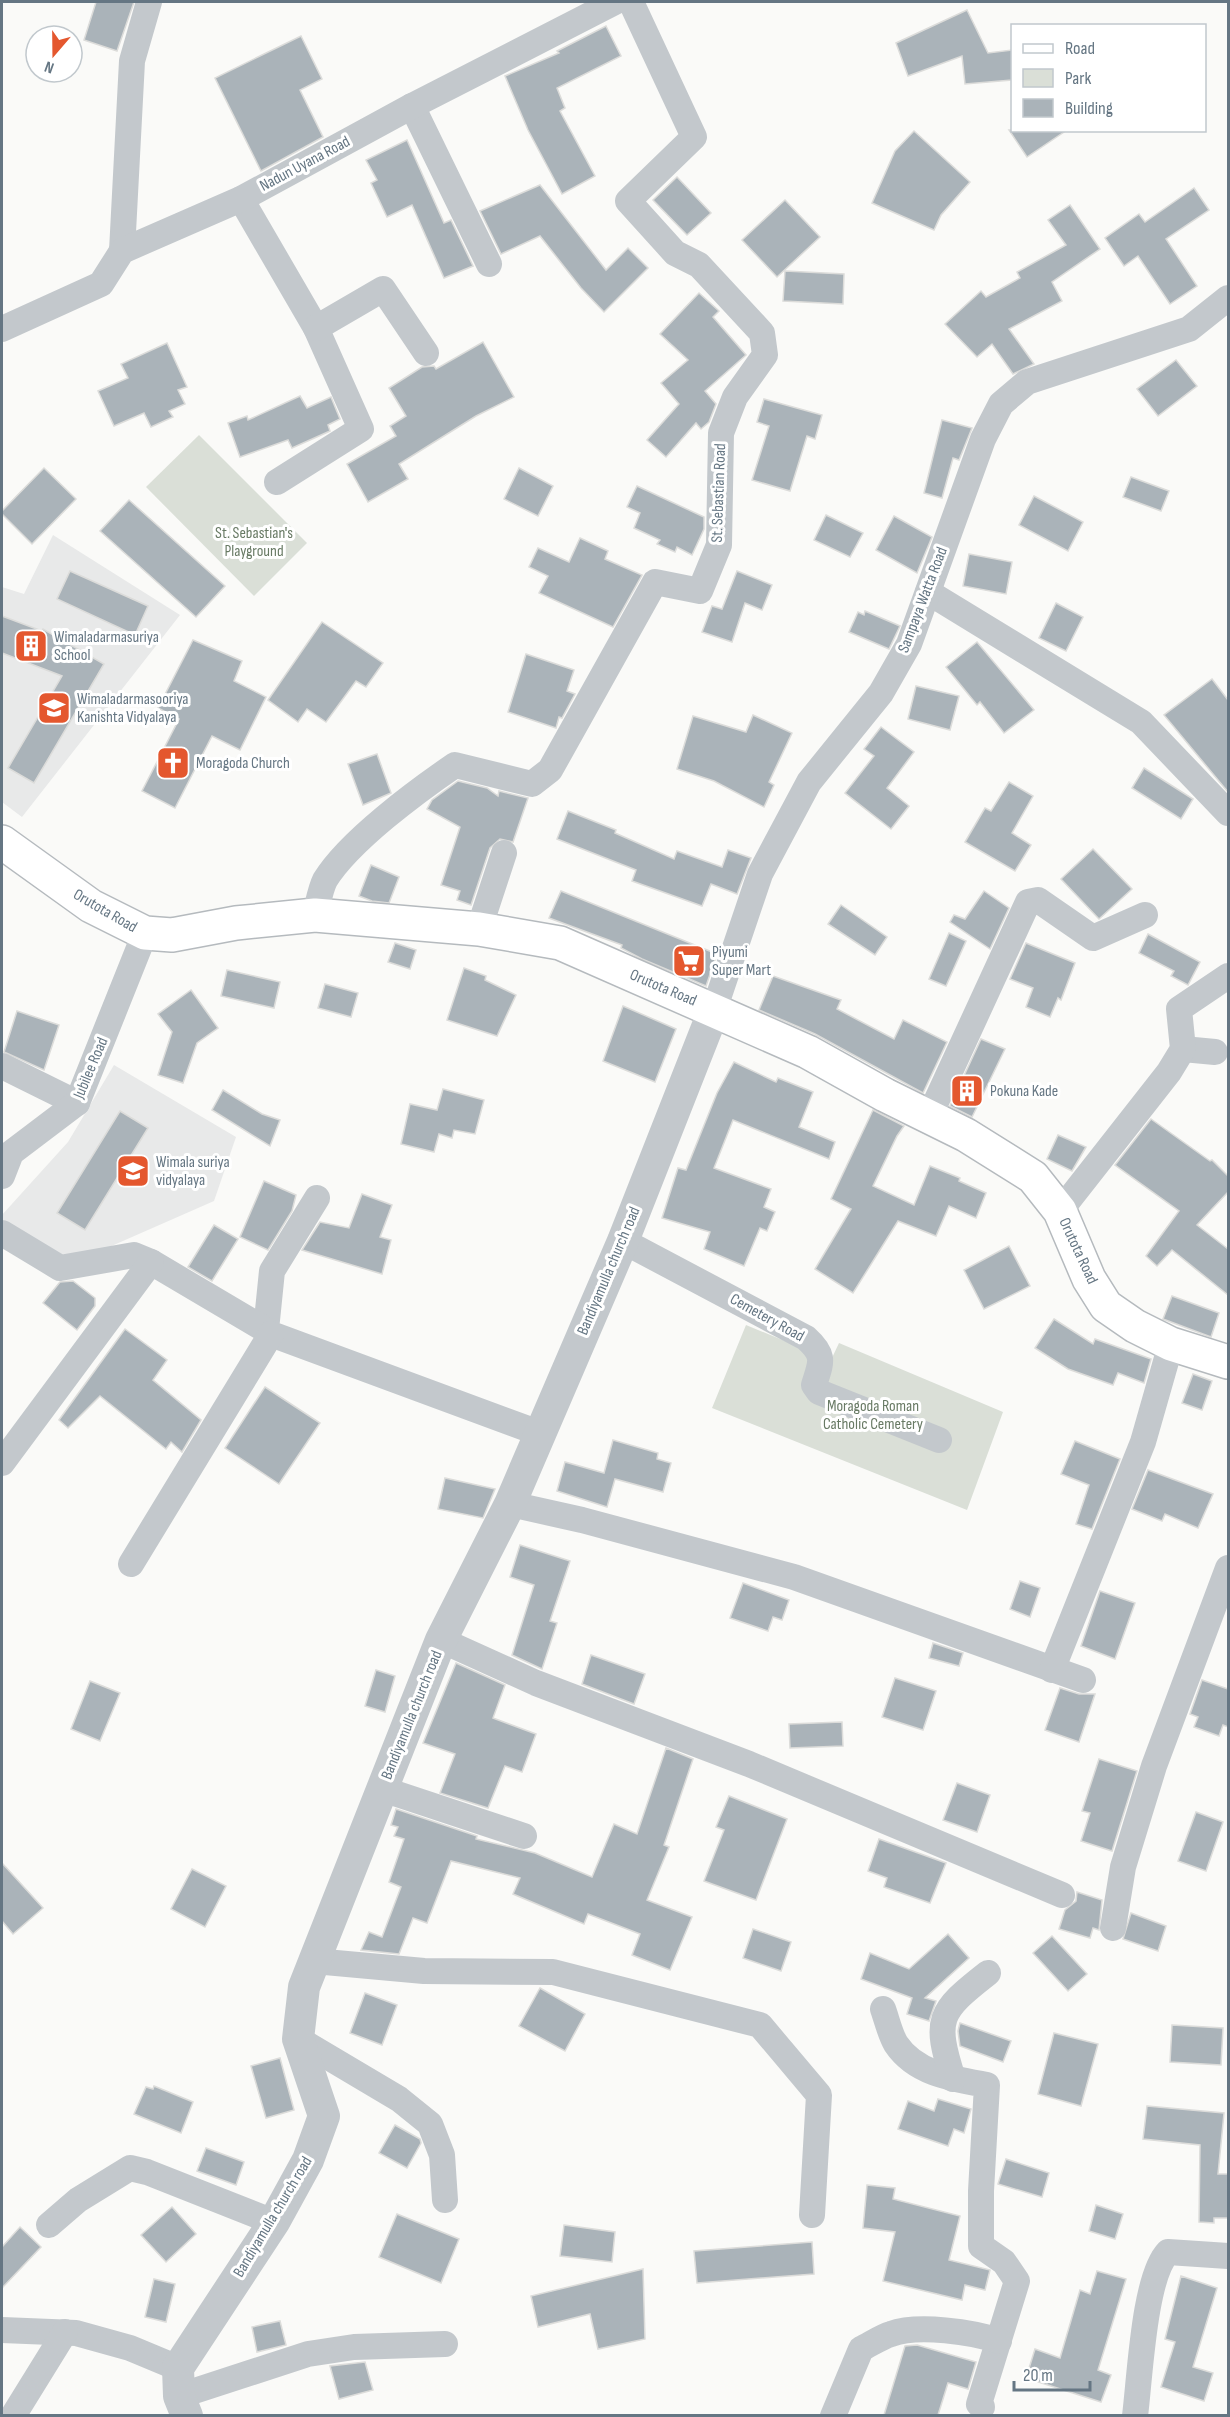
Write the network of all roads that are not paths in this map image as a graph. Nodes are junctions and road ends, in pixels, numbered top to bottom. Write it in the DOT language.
graph roads {
  1 [pos="149,2"];
  2 [pos="615,2"];
  3 [pos="631,2"];
  4 [pos="412,106"];
  5 [pos="241,199"];
  6 [pos="122,251"];
  7 [pos="489,264"];
  8 [pos="1228,298"];
  9 [pos="316,328"];
  10 [pos="2,329"];
  11 [pos="426,353"];
  12 [pos="277,482"];
  13 [pos="928,592"];
  14 [pos="1228,813"];
  15 [pos="2,842"];
  16 [pos="504,853"];
  17 [pos="315,915"];
  18 [pos="1145,915"];
  19 [pos="479,928"];
  20 [pos="145,933"];
  21 [pos="1228,976"];
  22 [pos="714,1010"];
  23 [pos="1183,1049"];
  24 [pos="1215,1052"];
  25 [pos="2,1066"];
  26 [pos="77,1103"];
  27 [pos="928,1117"];
  28 [pos="2,1176"];
  29 [pos="316,1198"];
  30 [pos="1060,1211"];
  31 [pos="2,1233"];
  32 [pos="623,1241"];
  33 [pos="151,1262"];
  34 [pos="268,1332"];
  35 [pos="1172,1344"];
  36 [pos="1228,1362"];
  37 [pos="539,1433"];
  38 [pos="939,1440"];
  39 [pos="2,1463"];
  40 [pos="510,1504"];
  41 [pos="131,1564"];
  42 [pos="1228,1568"];
  43 [pos="441,1640"];
  44 [pos="1052,1670"];
  45 [pos="1083,1680"];
  46 [pos="382,1789"];
  47 [pos="524,1836"];
  48 [pos="1062,1895"];
  49 [pos="1113,1928"];
  50 [pos="315,1961"];
  51 [pos="988,1973"];
  52 [pos="883,2009"];
  53 [pos="298,2039"];
  54 [pos="953,2079"];
  55 [pos="445,2200"];
  56 [pos="812,2215"];
  57 [pos="274,2222"];
  58 [pos="49,2225"];
  59 [pos="1228,2256"];
  60 [pos="2,2330"];
  61 [pos="65,2332"];
  62 [pos="999,2341"];
  63 [pos="445,2344"];
  64 [pos="181,2393"];
  65 [pos="982,2407"];
  66 [pos="13,2415"];
  67 [pos="833,2415"];
  68 [pos="1135,2415"];
  1 -- 6 [label="street"];
  2 -- 4 [label="street, Nadun Uyana Road"];
  3 -- 17 [label="street, St. Sebastian Road"];
  4 -- 5 [label="street, Nadun Uyana Road"];
  4 -- 7 [label="street"];
  5 -- 6 [label="street, Nadun Uyana Road"];
  5 -- 9 [label="street"];
  6 -- 10 [label="street"];
  8 -- 13 [label="street, Sampaya Watta Road"];
  9 -- 11 [label="street"];
  9 -- 12 [label="street"];
  13 -- 14 [label="street"];
  13 -- 22 [label="street, Sampaya Watta Road"];
  15 -- 20 [label="main road, Orutota Road"];
  16 -- 19 [label="street"];
  17 -- 19 [label="main road, Orutota Road"];
  17 -- 20 [label="main road, Orutota Road"];
  18 -- 27 [label="street"];
  19 -- 22 [label="main road, Orutota Road"];
  20 -- 26 [label="street, Jubilee Road"];
  21 -- 23 [label="street"];
  22 -- 27 [label="main road, Orutota Road"];
  22 -- 32 [label="street, Bandiyamulla church road"];
  23 -- 24 [label="street"];
  23 -- 30 [label="street"];
  25 -- 26 [label="street"];
  26 -- 28 [label="street, Jubilee Road"];
  27 -- 30 [label="main road, Orutota Road"];
  29 -- 34 [label="street"];
  30 -- 35 [label="main road, Orutota Road"];
  31 -- 33 [label="street"];
  32 -- 37 [label="street, Bandiyamulla church road"];
  32 -- 38 [label="street, Cemetery Road"];
  33 -- 34 [label="street"];
  33 -- 39 [label="street"];
  34 -- 37 [label="street"];
  34 -- 41 [label="street"];
  35 -- 36 [label="main road, Orutota Road"];
  35 -- 44 [label="street"];
  37 -- 40 [label="street, Bandiyamulla church road"];
  40 -- 43 [label="street, Bandiyamulla church road"];
  40 -- 44 [label="street"];
  42 -- 49 [label="street"];
  43 -- 46 [label="street, Bandiyamulla church road"];
  43 -- 48 [label="street"];
  44 -- 45 [label="street"];
  46 -- 47 [label="street"];
  46 -- 50 [label="street, Bandiyamulla church road"];
  50 -- 53 [label="street, Bandiyamulla church road"];
  50 -- 56 [label="street"];
  51 -- 54 [label="street"];
  52 -- 54 [label="street"];
  53 -- 55 [label="street"];
  53 -- 57 [label="street, Bandiyamulla church road"];
  54 -- 62 [label="street"];
  57 -- 58 [label="street"];
  57 -- 64 [label="street, Bandiyamulla church road"];
  59 -- 68 [label="street"];
  60 -- 61 [label="street"];
  61 -- 64 [label="street"];
  61 -- 66 [label="street"];
  62 -- 65 [label="street"];
  62 -- 67 [label="street"];
  63 -- 64 [label="street"];
}
